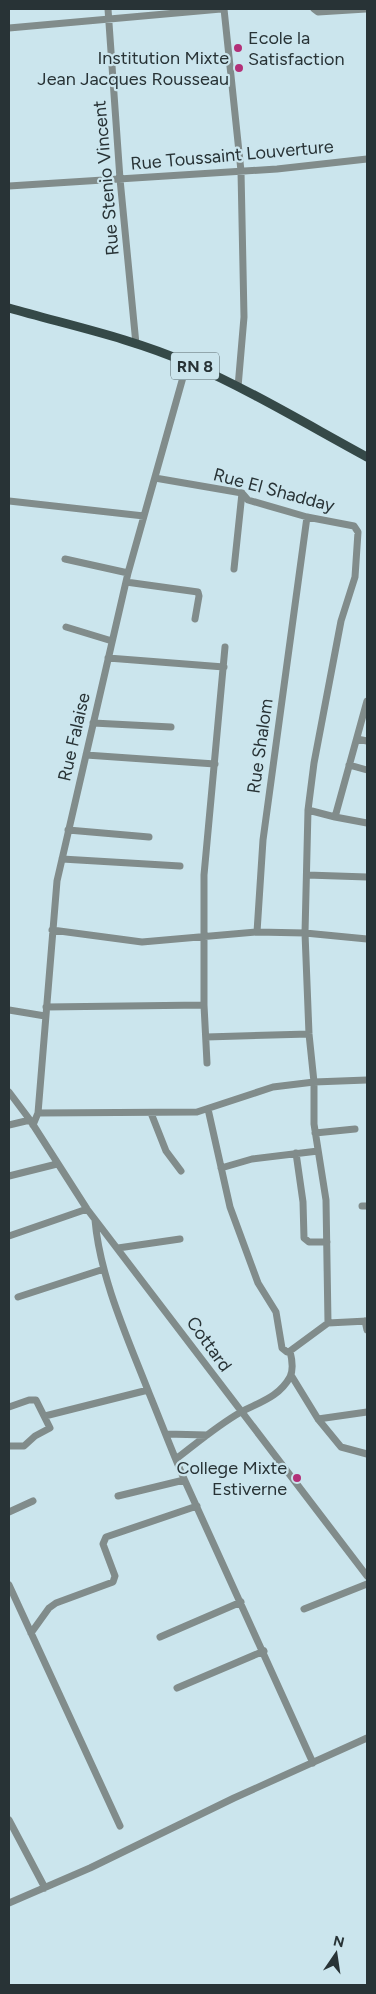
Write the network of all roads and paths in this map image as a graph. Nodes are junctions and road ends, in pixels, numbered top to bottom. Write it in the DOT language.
graph roads {
  1 [pos="108,9"];
  2 [pos="223,9"];
  3 [pos="314,9"];
  4 [pos="366,9"];
  5 [pos="109,20"];
  6 [pos="9,28"];
  7 [pos="367,159"];
  8 [pos="241,171"];
  9 [pos="120,179"];
  10 [pos="9,186"];
  11 [pos="9,308"];
  12 [pos="136,344"];
  13 [pos="188,363"];
  14 [pos="238,387"];
  15 [pos="367,457"];
  16 [pos="154,478"];
  17 [pos="242,493"];
  18 [pos="9,501"];
  19 [pos="144,516"];
  20 [pos="307,517"];
  21 [pos="66,559"];
  22 [pos="234,568"];
  23 [pos="128,573"];
  24 [pos="126,582"];
  25 [pos="195,620"];
  26 [pos="66,626"];
  27 [pos="112,641"];
  28 [pos="225,647"];
  29 [pos="108,658"];
  30 [pos="224,668"];
  31 [pos="367,701"];
  32 [pos="93,723"];
  33 [pos="170,727"];
  34 [pos="357,739"];
  35 [pos="367,742"];
  36 [pos="86,755"];
  37 [pos="215,764"];
  38 [pos="349,765"];
  39 [pos="367,770"];
  40 [pos="308,810"];
  41 [pos="335,817"];
  42 [pos="367,823"];
  43 [pos="68,830"];
  44 [pos="149,837"];
  45 [pos="62,859"];
  46 [pos="180,866"];
  47 [pos="307,875"];
  48 [pos="367,877"];
  49 [pos="52,930"];
  50 [pos="257,932"];
  51 [pos="305,933"];
  52 [pos="204,938"];
  53 [pos="367,939"];
  54 [pos="204,1005"];
  55 [pos="46,1007"];
  56 [pos="9,1010"];
  57 [pos="45,1016"];
  58 [pos="309,1034"];
  59 [pos="206,1037"];
  60 [pos="207,1063"];
  61 [pos="367,1080"];
  62 [pos="314,1082"];
  63 [pos="9,1092"];
  64 [pos="208,1108"];
  65 [pos="38,1112"];
  66 [pos="151,1112"];
  67 [pos="32,1122"];
  68 [pos="9,1124"];
  69 [pos="355,1128"];
  70 [pos="316,1133"];
  71 [pos="318,1150"];
  72 [pos="296,1154"];
  73 [pos="58,1164"];
  74 [pos="221,1168"];
  75 [pos="181,1171"];
  76 [pos="9,1176"];
  77 [pos="87,1209"];
  78 [pos="95,1219"];
  79 [pos="9,1236"];
  80 [pos="180,1239"];
  81 [pos="327,1242"];
  82 [pos="118,1248"];
  83 [pos="104,1269"];
  84 [pos="18,1297"];
  85 [pos="366,1321"];
  86 [pos="328,1324"];
  87 [pos="367,1330"];
  88 [pos="290,1351"];
  89 [pos="291,1375"];
  90 [pos="148,1390"];
  91 [pos="9,1407"];
  92 [pos="241,1412"];
  93 [pos="367,1412"];
  94 [pos="45,1416"];
  95 [pos="318,1419"];
  96 [pos="166,1434"];
  97 [pos="207,1435"];
  98 [pos="9,1446"];
  99 [pos="367,1454"];
  100 [pos="176,1460"];
  101 [pos="184,1480"];
  102 [pos="118,1496"];
  103 [pos="33,1501"];
  104 [pos="197,1506"];
  105 [pos="9,1512"];
  106 [pos="366,1572"];
  107 [pos="9,1584"];
  108 [pos="367,1584"];
  109 [pos="241,1602"];
  110 [pos="304,1609"];
  111 [pos="31,1633"];
  112 [pos="160,1637"];
  113 [pos="264,1651"];
  114 [pos="177,1688"];
  115 [pos="367,1738"];
  116 [pos="313,1764"];
  117 [pos="9,1820"];
  118 [pos="120,1826"];
  119 [pos="44,1888"];
  120 [pos="9,1903"];
  1 -- 5 [label="street, Rue Stenio Vincent"];
  2 -- 5 [label="street"];
  2 -- 8 [label="street"];
  3 -- 4 [label="street"];
  5 -- 6 [label="street"];
  5 -- 9 [label="street, Rue Stenio Vincent"];
  7 -- 8 [label="street, Rue Toussaint Louverture"];
  8 -- 9 [label="street, Rue Toussaint Louverture"];
  8 -- 14 [label="street"];
  9 -- 10 [label="street, Rue Toussaint Louverture"];
  9 -- 12 [label="street, Rue Stenio Vincent"];
  11 -- 12 [label="main road, RN 8"];
  12 -- 13 [label="main road, RN 8"];
  13 -- 14 [label="main road, RN 8"];
  13 -- 16 [label="street, Rue Falaise"];
  14 -- 15 [label="main road, RN 8"];
  16 -- 17 [label="street, Rue El Shadday"];
  16 -- 19 [label="street, Rue Falaise"];
  17 -- 20 [label="street, Rue El Shadday"];
  17 -- 22 [label="street"];
  18 -- 19 [label="street"];
  19 -- 23 [label="street, Rue Falaise"];
  20 -- 40 [label="street, Rue El Shadday"];
  20 -- 50 [label="street, Rue Shalom"];
  21 -- 23 [label="street"];
  23 -- 24 [label="street, Rue Falaise"];
  24 -- 25 [label="street"];
  24 -- 27 [label="street, Rue Falaise"];
  26 -- 27 [label="street"];
  27 -- 29 [label="street, Rue Falaise"];
  28 -- 30 [label="street"];
  29 -- 30 [label="street"];
  29 -- 32 [label="street, Rue Falaise"];
  30 -- 37 [label="street"];
  31 -- 34 [label="street"];
  32 -- 33 [label="street"];
  32 -- 36 [label="street, Rue Falaise"];
  34 -- 35 [label="street"];
  34 -- 38 [label="street"];
  36 -- 37 [label="street"];
  36 -- 43 [label="street, Rue Falaise"];
  37 -- 52 [label="street"];
  38 -- 39 [label="street"];
  38 -- 41 [label="street"];
  40 -- 41 [label="street"];
  40 -- 47 [label="street"];
  41 -- 42 [label="street"];
  43 -- 44 [label="street"];
  43 -- 45 [label="street, Rue Falaise"];
  45 -- 46 [label="street"];
  45 -- 49 [label="street, Rue Falaise"];
  47 -- 48 [label="street"];
  47 -- 51 [label="street"];
  49 -- 52 [label="street"];
  49 -- 55 [label="street, Rue Falaise"];
  50 -- 51 [label="street"];
  50 -- 52 [label="street"];
  51 -- 53 [label="street"];
  51 -- 58 [label="street"];
  52 -- 54 [label="street"];
  54 -- 55 [label="street"];
  54 -- 59 [label="street"];
  55 -- 57 [label="street, Rue Falaise"];
  56 -- 57 [label="street"];
  57 -- 65 [label="street, Rue Falaise"];
  58 -- 59 [label="street"];
  58 -- 62 [label="street"];
  59 -- 60 [label="street"];
  61 -- 62 [label="street"];
  62 -- 64 [label="street"];
  62 -- 70 [label="street"];
  63 -- 67 [label="street, Cottard"];
  64 -- 66 [label="street"];
  64 -- 74 [label="street"];
  65 -- 66 [label="street"];
  65 -- 67 [label="street, Rue Falaise"];
  66 -- 75 [label="street"];
  67 -- 68 [label="street"];
  67 -- 73 [label="street, Cottard"];
  69 -- 70 [label="street"];
  70 -- 71 [label="street"];
  71 -- 72 [label="street"];
  71 -- 81 [label="street"];
  72 -- 74 [label="street"];
  72 -- 81 [label="street"];
  73 -- 76 [label="street"];
  73 -- 77 [label="street, Cottard"];
  74 -- 88 [label="street"];
  77 -- 78 [label="street, Cottard"];
  77 -- 79 [label="street"];
  78 -- 82 [label="street, Cottard"];
  78 -- 83 [label="street"];
  80 -- 82 [label="street"];
  81 -- 86 [label="street"];
  82 -- 92 [label="street, Cottard"];
  83 -- 84 [label="street"];
  83 -- 90 [label="street"];
  85 -- 86 [label="street"];
  85 -- 87 [label="street"];
  86 -- 88 [label="street"];
  88 -- 89 [label="street"];
  89 -- 92 [label="street"];
  89 -- 95 [label="street"];
  90 -- 94 [label="street"];
  90 -- 96 [label="street"];
  91 -- 94 [label="street"];
  92 -- 97 [label="street"];
  92 -- 106 [label="street, Cottard"];
  93 -- 95 [label="street"];
  94 -- 98 [label="street"];
  95 -- 99 [label="street"];
  96 -- 97 [label="street"];
  96 -- 100 [label="street"];
  97 -- 100 [label="street"];
  100 -- 101 [label="street"];
  101 -- 102 [label="street"];
  101 -- 104 [label="street"];
  103 -- 105 [label="street"];
  104 -- 109 [label="street"];
  104 -- 111 [label="street"];
  107 -- 111 [label="street"];
  108 -- 110 [label="street"];
  109 -- 112 [label="street"];
  109 -- 113 [label="street"];
  111 -- 118 [label="street"];
  113 -- 114 [label="street"];
  113 -- 116 [label="street"];
  115 -- 116 [label="street"];
  116 -- 119 [label="street"];
  117 -- 119 [label="street"];
  119 -- 120 [label="street"];
}
